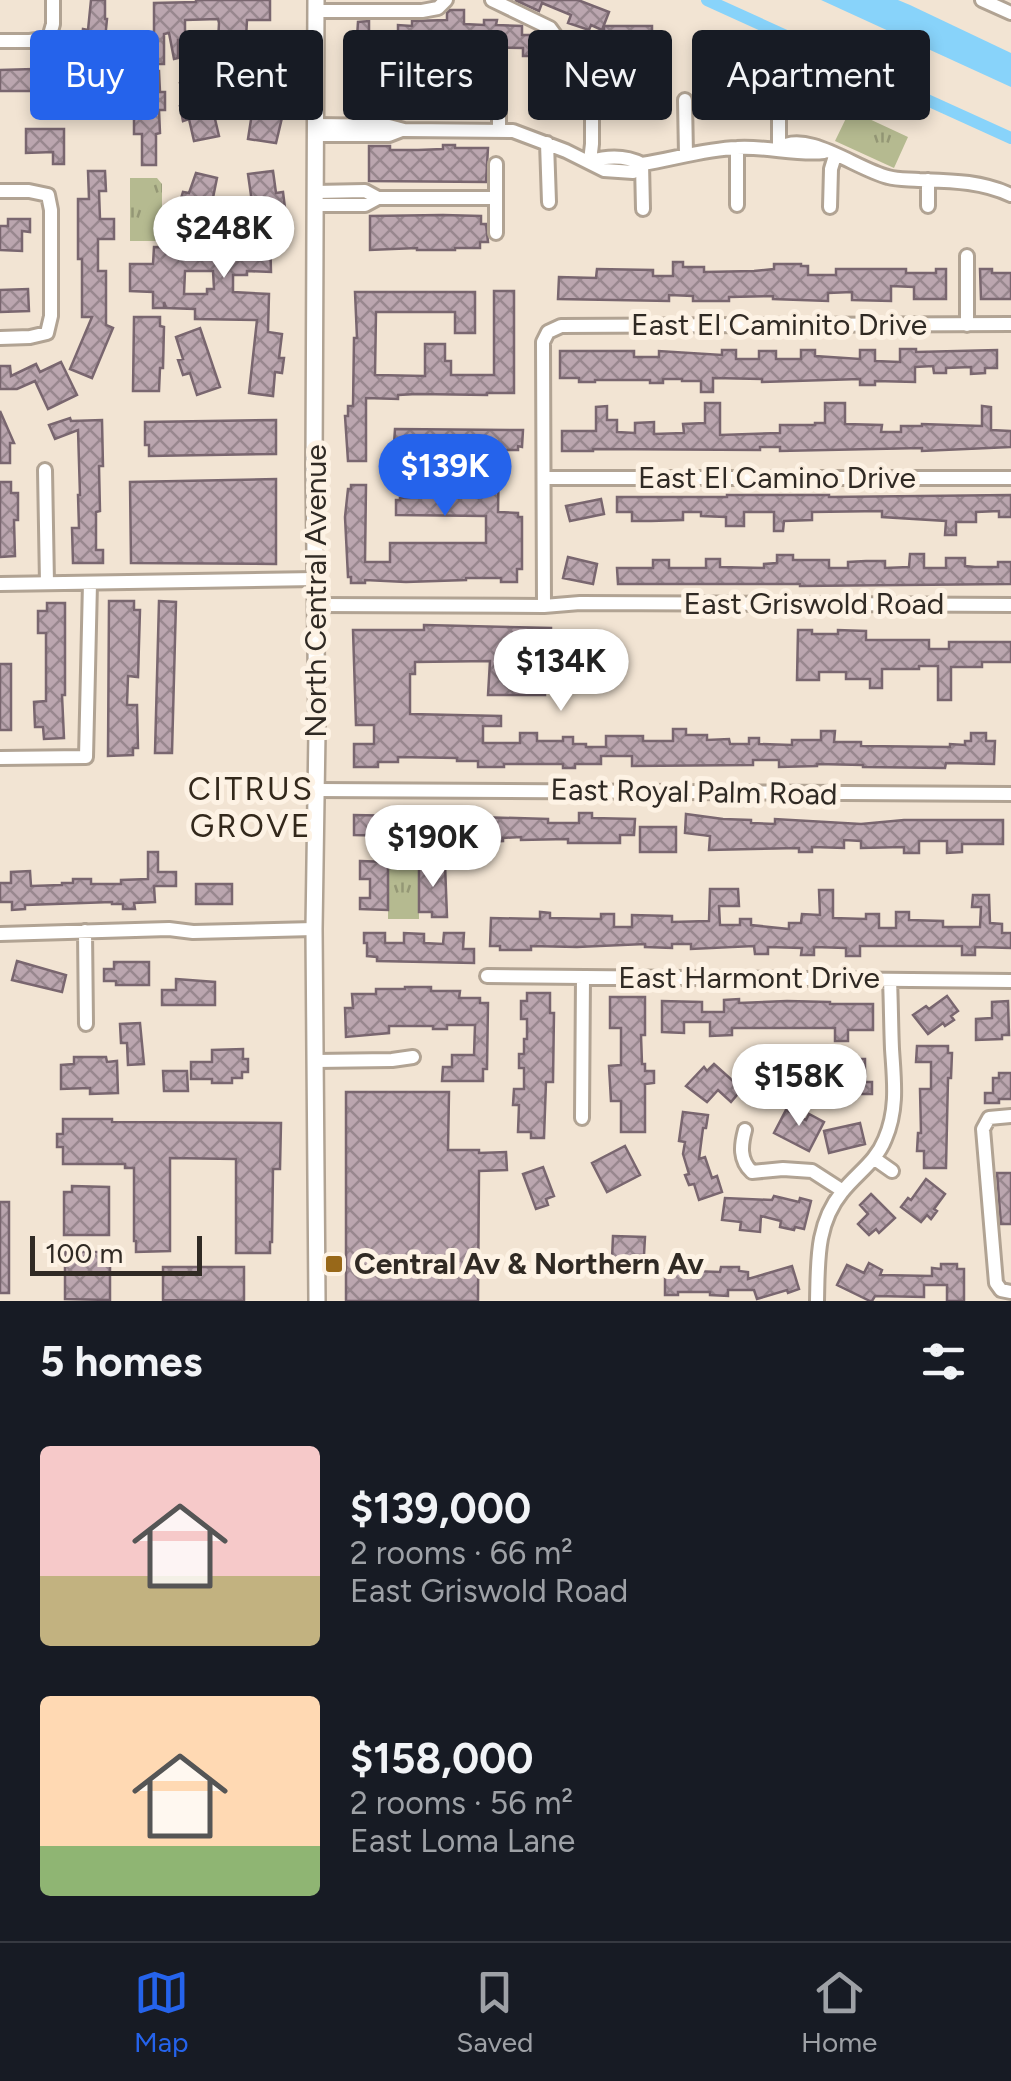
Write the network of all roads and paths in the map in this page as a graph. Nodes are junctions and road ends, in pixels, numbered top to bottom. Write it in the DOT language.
graph roads {
  1 [pos="53,0"];
  2 [pos="446,0"];
  3 [pos="492,0"];
  4 [pos="982,0"];
  5 [pos="316,6"];
  6 [pos="1011,14"];
  7 [pos="551,30"];
  8 [pos="0,42"];
  9 [pos="685,100"];
  10 [pos="499,120"];
  11 [pos="592,120"];
  12 [pos="779,120"];
  13 [pos="315,130"];
  14 [pos="499,130"];
  15 [pos="547,143"];
  16 [pos="737,148"];
  17 [pos="778,148"];
  18 [pos="830,154"];
  19 [pos="686,155"];
  20 [pos="590,161"];
  21 [pos="496,164"];
  22 [pos="642,164"];
  23 [pos="928,180"];
  24 [pos="0,192"];
  25 [pos="1011,195"];
  26 [pos="496,198"];
  27 [pos="315,199"];
  28 [pos="548,202"];
  29 [pos="737,205"];
  30 [pos="928,206"];
  31 [pos="830,207"];
  32 [pos="642,209"];
  33 [pos="496,233"];
  34 [pos="967,256"];
  35 [pos="967,324"];
  36 [pos="1011,324"];
  37 [pos="0,338"];
  38 [pos="45,470"];
  39 [pos="544,478"];
  40 [pos="1011,478"];
  41 [pos="316,579"];
  42 [pos="47,583"];
  43 [pos="90,583"];
  44 [pos="0,584"];
  45 [pos="1011,605"];
  46 [pos="317,606"];
  47 [pos="544,606"];
  48 [pos="0,758"];
  49 [pos="316,790"];
  50 [pos="1011,794"];
  51 [pos="314,929"];
  52 [pos="85,930"];
  53 [pos="0,934"];
  54 [pos="487,976"];
  55 [pos="582,977"];
  56 [pos="890,980"];
  57 [pos="1011,980"];
  58 [pos="86,1024"];
  59 [pos="413,1057"];
  60 [pos="315,1061"];
  61 [pos="1011,1116"];
  62 [pos="582,1118"];
  63 [pos="745,1130"];
  64 [pos="875,1159"];
  65 [pos="892,1171"];
  66 [pos="843,1191"];
  67 [pos="1011,1292"];
  68 [pos="317,1301"];
  69 [pos="818,1301"];
  1 -- 8 [label="street"];
  2 -- 5 [label="street"];
  3 -- 7 [label="street"];
  4 -- 6 [label="street"];
  5 -- 13 [label="main road, North Central Avenue"];
  9 -- 19 [label="street"];
  10 -- 14 [label="street"];
  11 -- 20 [label="street"];
  12 -- 17 [label="street"];
  13 -- 14 [label="street"];
  13 -- 27 [label="main road, North Central Avenue"];
  14 -- 15 [label="street"];
  15 -- 20 [label="street"];
  15 -- 28 [label="street"];
  16 -- 17 [label="street"];
  16 -- 19 [label="street"];
  16 -- 29 [label="street"];
  17 -- 18 [label="street"];
  18 -- 23 [label="street"];
  18 -- 31 [label="street"];
  19 -- 22 [label="street"];
  20 -- 22 [label="street"];
  21 -- 26 [label="street"];
  22 -- 32 [label="street"];
  23 -- 25 [label="street"];
  23 -- 30 [label="street"];
  24 -- 37 [label="street"];
  26 -- 27 [label="street"];
  26 -- 33 [label="street"];
  27 -- 41 [label="main road, North Central Avenue"];
  34 -- 35 [label="street"];
  35 -- 36 [label="street, East El Caminito Drive"];
  35 -- 39 [label="street, East El Caminito Drive"];
  38 -- 42 [label="street"];
  39 -- 40 [label="street, East El Camino Drive"];
  39 -- 47 [label="street"];
  41 -- 43 [label="street"];
  41 -- 46 [label="main road, North Central Avenue"];
  42 -- 43 [label="street"];
  42 -- 44 [label="street"];
  43 -- 48 [label="street"];
  45 -- 47 [label="street, East Griswold Road"];
  46 -- 47 [label="street, East Griswold Road"];
  46 -- 49 [label="main road, North Central Avenue"];
  49 -- 50 [label="street, East Royal Palm Road"];
  49 -- 51 [label="main road, North Central Avenue"];
  51 -- 52 [label="street"];
  51 -- 60 [label="main road, North Central Avenue"];
  52 -- 53 [label="street"];
  52 -- 58 [label="street"];
  54 -- 55 [label="street, East Harmont Drive"];
  55 -- 56 [label="street, East Harmont Drive"];
  55 -- 62 [label="street"];
  56 -- 57 [label="street, East Harmont Drive"];
  56 -- 64 [label="street"];
  59 -- 60 [label="street"];
  60 -- 68 [label="main road, North Central Avenue"];
  61 -- 67 [label="street"];
  63 -- 66 [label="street"];
  64 -- 65 [label="street"];
  64 -- 66 [label="street"];
  66 -- 69 [label="street"];
}
